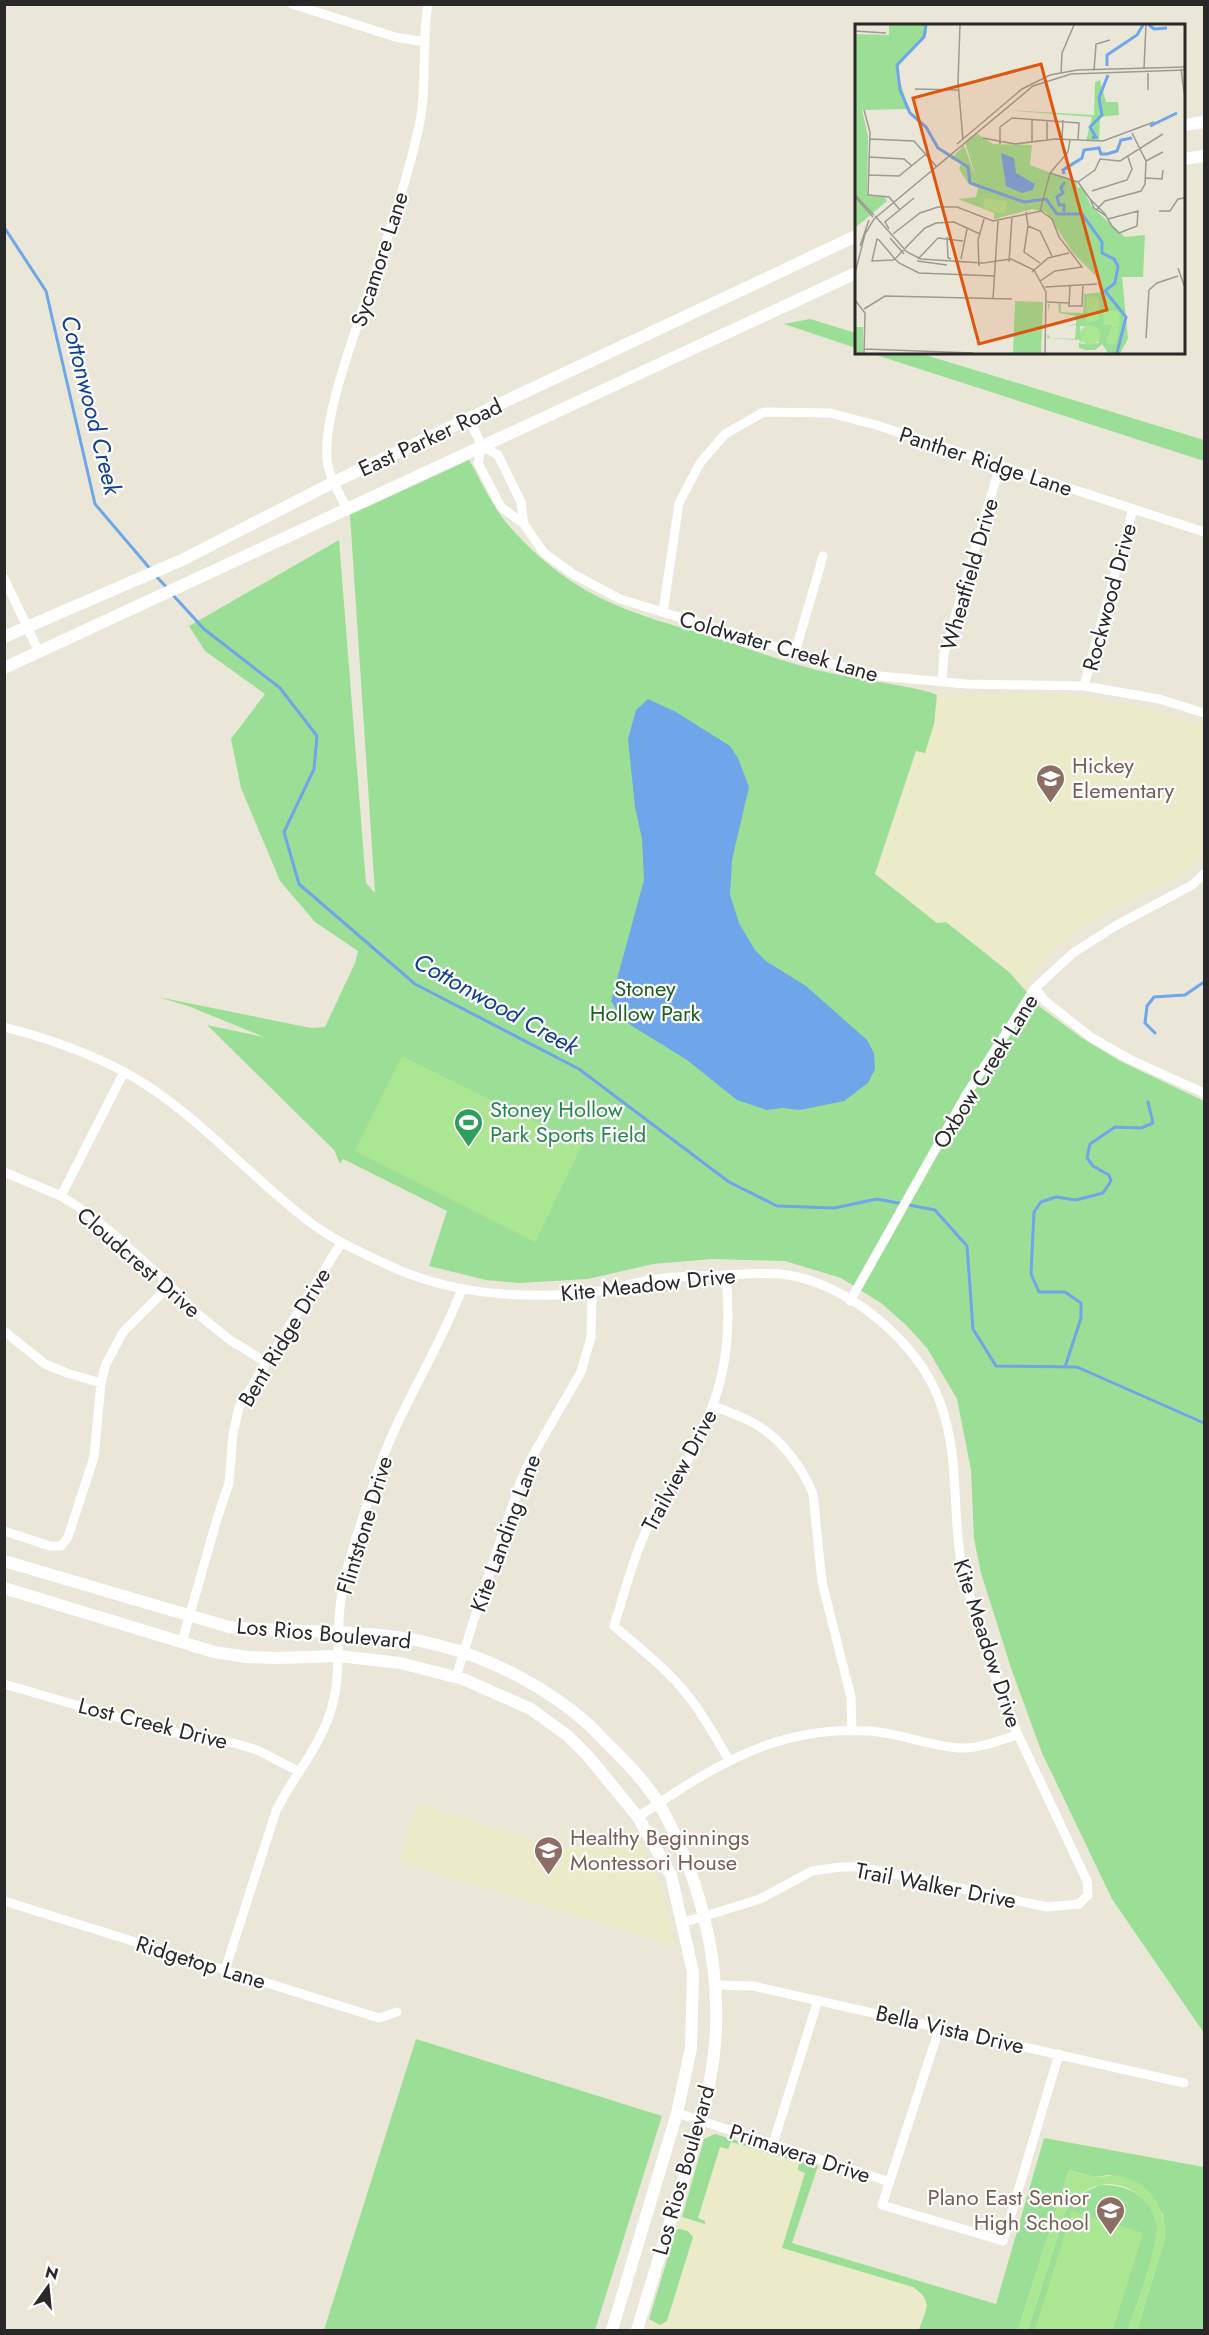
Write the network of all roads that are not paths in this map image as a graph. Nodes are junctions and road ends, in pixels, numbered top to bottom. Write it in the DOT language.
graph roads {
  1 [pos="292,4"];
  2 [pos="428,4"];
  3 [pos="425,42"];
  4 [pos="1204,122"];
  5 [pos="1185,125"];
  6 [pos="1204,156"];
  7 [pos="1185,159"];
  8 [pos="855,236"];
  9 [pos="855,273"];
  10 [pos="469,419"];
  11 [pos="482,446"];
  12 [pos="1000,466"];
  13 [pos="334,482"];
  14 [pos="347,509"];
  15 [pos="1133,509"];
  16 [pos="524,524"];
  17 [pos="1204,531"];
  18 [pos="823,556"];
  19 [pos="4,578"];
  20 [pos="663,612"];
  21 [pos="28,626"];
  22 [pos="4,638"];
  23 [pos="39,652"];
  24 [pos="795,653"];
  25 [pos="4,668"];
  26 [pos="942,682"];
  27 [pos="1084,686"];
  28 [pos="1204,713"];
  29 [pos="1204,874"];
  30 [pos="1035,988"];
  31 [pos="4,1028"];
  32 [pos="124,1072"];
  33 [pos="1204,1093"];
  34 [pos="4,1172"];
  35 [pos="61,1196"];
  36 [pos="341,1243"];
  37 [pos="726,1275"];
  38 [pos="170,1285"];
  39 [pos="462,1289"];
  40 [pos="592,1293"];
  41 [pos="850,1301"];
  42 [pos="4,1331"];
  43 [pos="267,1363"];
  44 [pos="100,1383"];
  45 [pos="714,1406"];
  46 [pos="4,1531"];
  47 [pos="4,1561"];
  48 [pos="4,1588"];
  49 [pos="190,1616"];
  50 [pos="337,1632"];
  51 [pos="182,1642"];
  52 [pos="462,1653"];
  53 [pos="339,1656"];
  54 [pos="456,1677"];
  55 [pos="4,1684"];
  56 [pos="852,1731"];
  57 [pos="1017,1735"];
  58 [pos="729,1760"];
  59 [pos="298,1771"];
  60 [pos="658,1804"];
  61 [pos="638,1817"];
  62 [pos="1088,1895"];
  63 [pos="4,1901"];
  64 [pos="704,1916"];
  65 [pos="682,1923"];
  66 [pos="225,1970"];
  67 [pos="714,1985"];
  68 [pos="818,2000"];
  69 [pos="397,2012"];
  70 [pos="940,2026"];
  71 [pos="1059,2054"];
  72 [pos="1184,2083"];
  73 [pos="677,2113"];
  74 [pos="701,2120"];
  75 [pos="774,2144"];
  76 [pos="890,2182"];
  77 [pos="612,2331"];
  78 [pos="637,2331"];
  1 -- 3 [label="street"];
  2 -- 3 [label="street, Sycamore Lane"];
  3 -- 13 [label="street, Sycamore Lane"];
  4 -- 5 [label="main road"];
  6 -- 7 [label="main road"];
  8 -- 10 [label="main road, East Parker Road"];
  9 -- 11 [label="main road, East Parker Road"];
  10 -- 11 [label="street, Coldwater Creek Lane"];
  10 -- 13 [label="main road, East Parker Road"];
  11 -- 14 [label="main road, East Parker Road"];
  11 -- 16 [label="street, Coldwater Creek Lane"];
  11 -- 16 [label="street, Coldwater Creek Lane"];
  12 -- 15 [label="street, Panther Ridge Lane"];
  12 -- 20 [label="street, Panther Ridge Lane"];
  12 -- 26 [label="street, Wheatfield Drive"];
  13 -- 14 [label="street, Sycamore Lane"];
  13 -- 21 [label="main road, East Parker Road"];
  14 -- 23 [label="main road, East Parker Road"];
  15 -- 17 [label="street, Panther Ridge Lane"];
  15 -- 27 [label="street, Rockwood Drive"];
  16 -- 20 [label="street, Coldwater Creek Lane"];
  18 -- 24 [label="street"];
  19 -- 21 [label="street"];
  20 -- 24 [label="street, Coldwater Creek Lane"];
  21 -- 22 [label="main road, East Parker Road"];
  21 -- 23 [label="street"];
  23 -- 25 [label="main road, East Parker Road"];
  24 -- 26 [label="street, Coldwater Creek Lane"];
  26 -- 27 [label="street, Coldwater Creek Lane"];
  27 -- 28 [label="street, Coldwater Creek Lane"];
  29 -- 30 [label="street, Oxbow Creek Lane"];
  30 -- 33 [label="street"];
  30 -- 41 [label="street, Oxbow Creek Lane"];
  31 -- 32 [label="street, Kite Meadow Drive"];
  32 -- 35 [label="street"];
  32 -- 36 [label="street, Kite Meadow Drive"];
  34 -- 35 [label="street, Cloudcrest Drive"];
  35 -- 38 [label="street, Cloudcrest Drive"];
  36 -- 39 [label="street, Kite Meadow Drive"];
  36 -- 43 [label="street, Bent Ridge Drive"];
  37 -- 40 [label="street, Kite Meadow Drive"];
  37 -- 41 [label="street, Kite Meadow Drive"];
  37 -- 45 [label="street, Trailview Drive"];
  38 -- 43 [label="street, Cloudcrest Drive"];
  38 -- 44 [label="street"];
  39 -- 40 [label="street, Kite Meadow Drive"];
  39 -- 50 [label="street, Flintstone Drive"];
  40 -- 52 [label="street, Kite Landing Lane"];
  41 -- 57 [label="street, Kite Meadow Drive"];
  42 -- 44 [label="street"];
  43 -- 49 [label="street, Bent Ridge Drive"];
  44 -- 46 [label="street"];
  45 -- 56 [label="street"];
  45 -- 58 [label="street, Trailview Drive"];
  47 -- 49 [label="main road, Los Rios Boulevard"];
  48 -- 51 [label="main road, Los Rios Boulevard"];
  49 -- 50 [label="main road, Los Rios Boulevard"];
  49 -- 51 [label="street, Bent Ridge Drive"];
  50 -- 52 [label="main road, Los Rios Boulevard"];
  50 -- 53 [label="street, Flintstone Drive"];
  51 -- 53 [label="main road, Los Rios Boulevard"];
  52 -- 54 [label="street, Kite Landing Lane"];
  52 -- 60 [label="main road, Los Rios Boulevard"];
  53 -- 54 [label="main road, Los Rios Boulevard"];
  53 -- 59 [label="street, Flintstone Drive"];
  54 -- 61 [label="main road, Los Rios Boulevard"];
  55 -- 59 [label="street, Lost Creek Drive"];
  56 -- 57 [label="street"];
  56 -- 58 [label="street"];
  57 -- 62 [label="street, Kite Meadow Drive"];
  58 -- 60 [label="street"];
  59 -- 66 [label="street, Flintstone Drive"];
  60 -- 61 [label="street"];
  60 -- 64 [label="main road, Los Rios Boulevard"];
  61 -- 65 [label="main road, Los Rios Boulevard"];
  62 -- 64 [label="street, Trail Walker Drive"];
  63 -- 66 [label="street, Ridgetop Lane"];
  64 -- 65 [label="street, Trail Walker Drive"];
  64 -- 67 [label="main road, Los Rios Boulevard"];
  65 -- 73 [label="main road, Los Rios Boulevard"];
  66 -- 69 [label="street, Ridgetop Lane"];
  67 -- 68 [label="street, Bella Vista Drive"];
  67 -- 74 [label="main road, Los Rios Boulevard"];
  68 -- 70 [label="street, Bella Vista Drive"];
  68 -- 75 [label="street"];
  70 -- 71 [label="street, Bella Vista Drive"];
  70 -- 76 [label="street"];
  71 -- 72 [label="street, Bella Vista Drive"];
  71 -- 76 [label="street, Primavera Drive"];
  73 -- 74 [label="street, Primavera Drive"];
  73 -- 77 [label="main road, Los Rios Boulevard"];
  74 -- 75 [label="street, Primavera Drive"];
  74 -- 78 [label="main road, Los Rios Boulevard"];
  75 -- 76 [label="street, Primavera Drive"];
}
